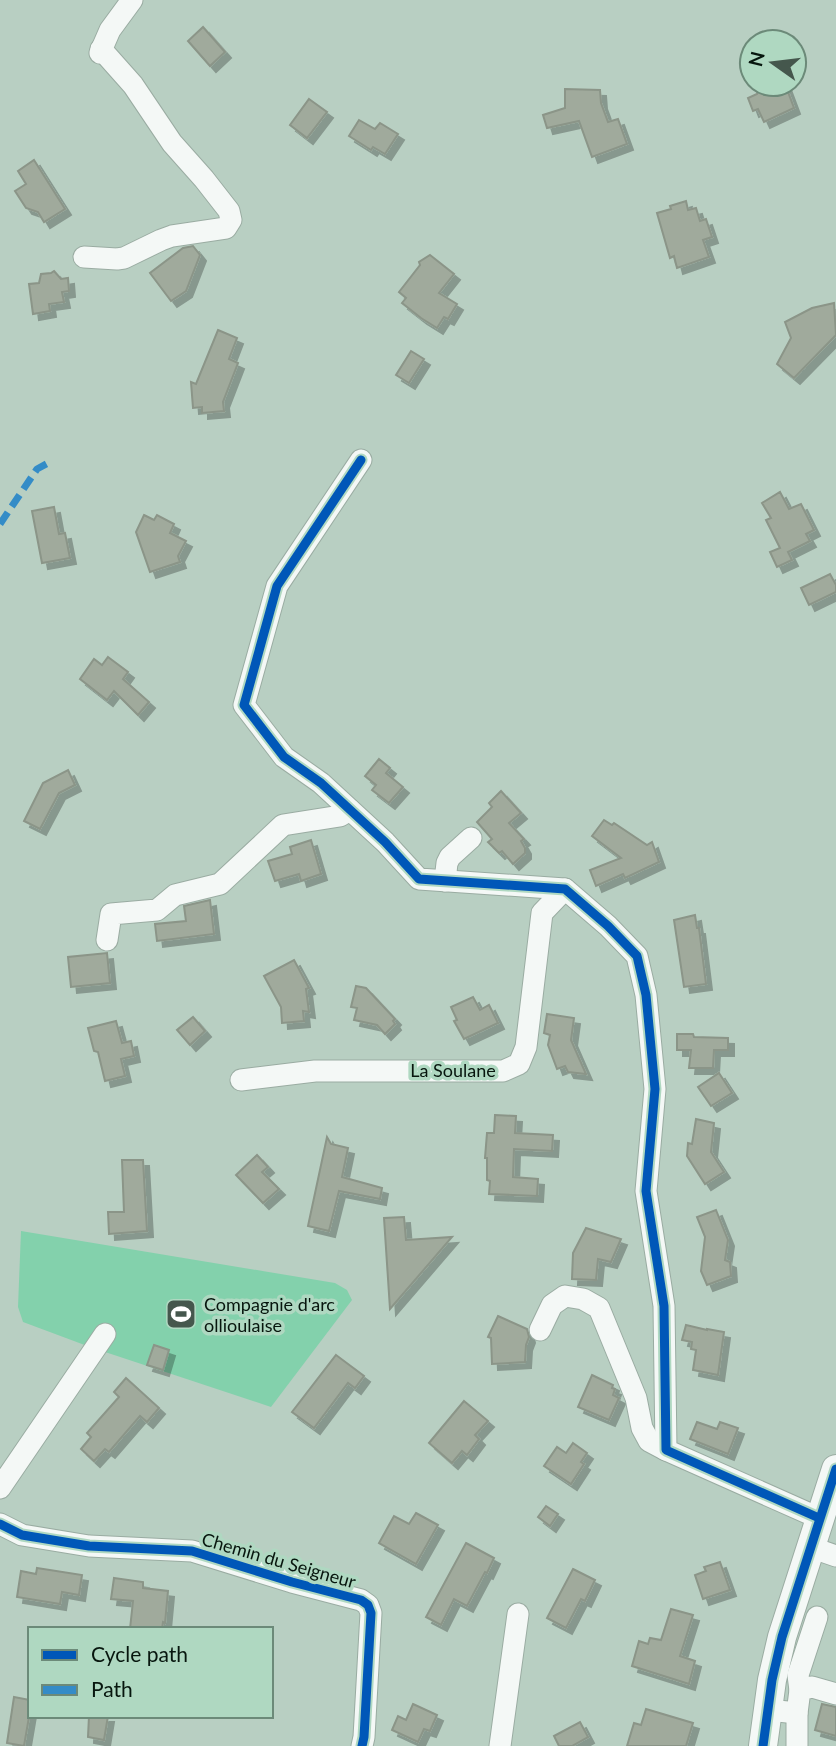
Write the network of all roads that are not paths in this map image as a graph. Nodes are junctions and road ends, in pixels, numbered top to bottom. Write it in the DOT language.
graph roads {
  1 [pos="132,0"];
  2 [pos="84,257"];
  3 [pos="360,460"];
  4 [pos="350,810"];
  5 [pos="471,838"];
  6 [pos="445,881"];
  7 [pos="565,889"];
  8 [pos="107,940"];
  9 [pos="241,1080"];
  10 [pos="540,1330"];
  11 [pos="105,1334"];
  12 [pos="666,1450"];
  13 [pos="836,1469"];
  14 [pos="0,1488"];
  15 [pos="819,1518"];
  16 [pos="0,1524"];
  17 [pos="823,1552"];
  18 [pos="518,1614"];
  19 [pos="817,1617"];
  20 [pos="800,1690"];
  21 [pos="836,1694"];
  22 [pos="768,1710"];
  23 [pos="797,1713"];
  24 [pos="362,1746"];
  25 [pos="500,1746"];
  26 [pos="763,1746"];
  27 [pos="797,1746"];
  1 -- 2 [label="street"];
  3 -- 4 [label="street"];
  4 -- 6 [label="street"];
  4 -- 8 [label="street"];
  5 -- 6 [label="street"];
  6 -- 7 [label="street"];
  7 -- 9 [label="street, La Soulane"];
  7 -- 12 [label="street"];
  10 -- 12 [label="street"];
  11 -- 14 [label="street"];
  12 -- 15 [label="street"];
  13 -- 15 [label="main road"];
  15 -- 17 [label="main road"];
  16 -- 24 [label="street, Chemin du Seigneur"];
  17 -- 22 [label="main road"];
  18 -- 25 [label="street"];
  19 -- 20 [label="street"];
  20 -- 21 [label="street"];
  20 -- 23 [label="street"];
  22 -- 23 [label="street"];
  22 -- 26 [label="main road"];
  23 -- 27 [label="street"];
}
